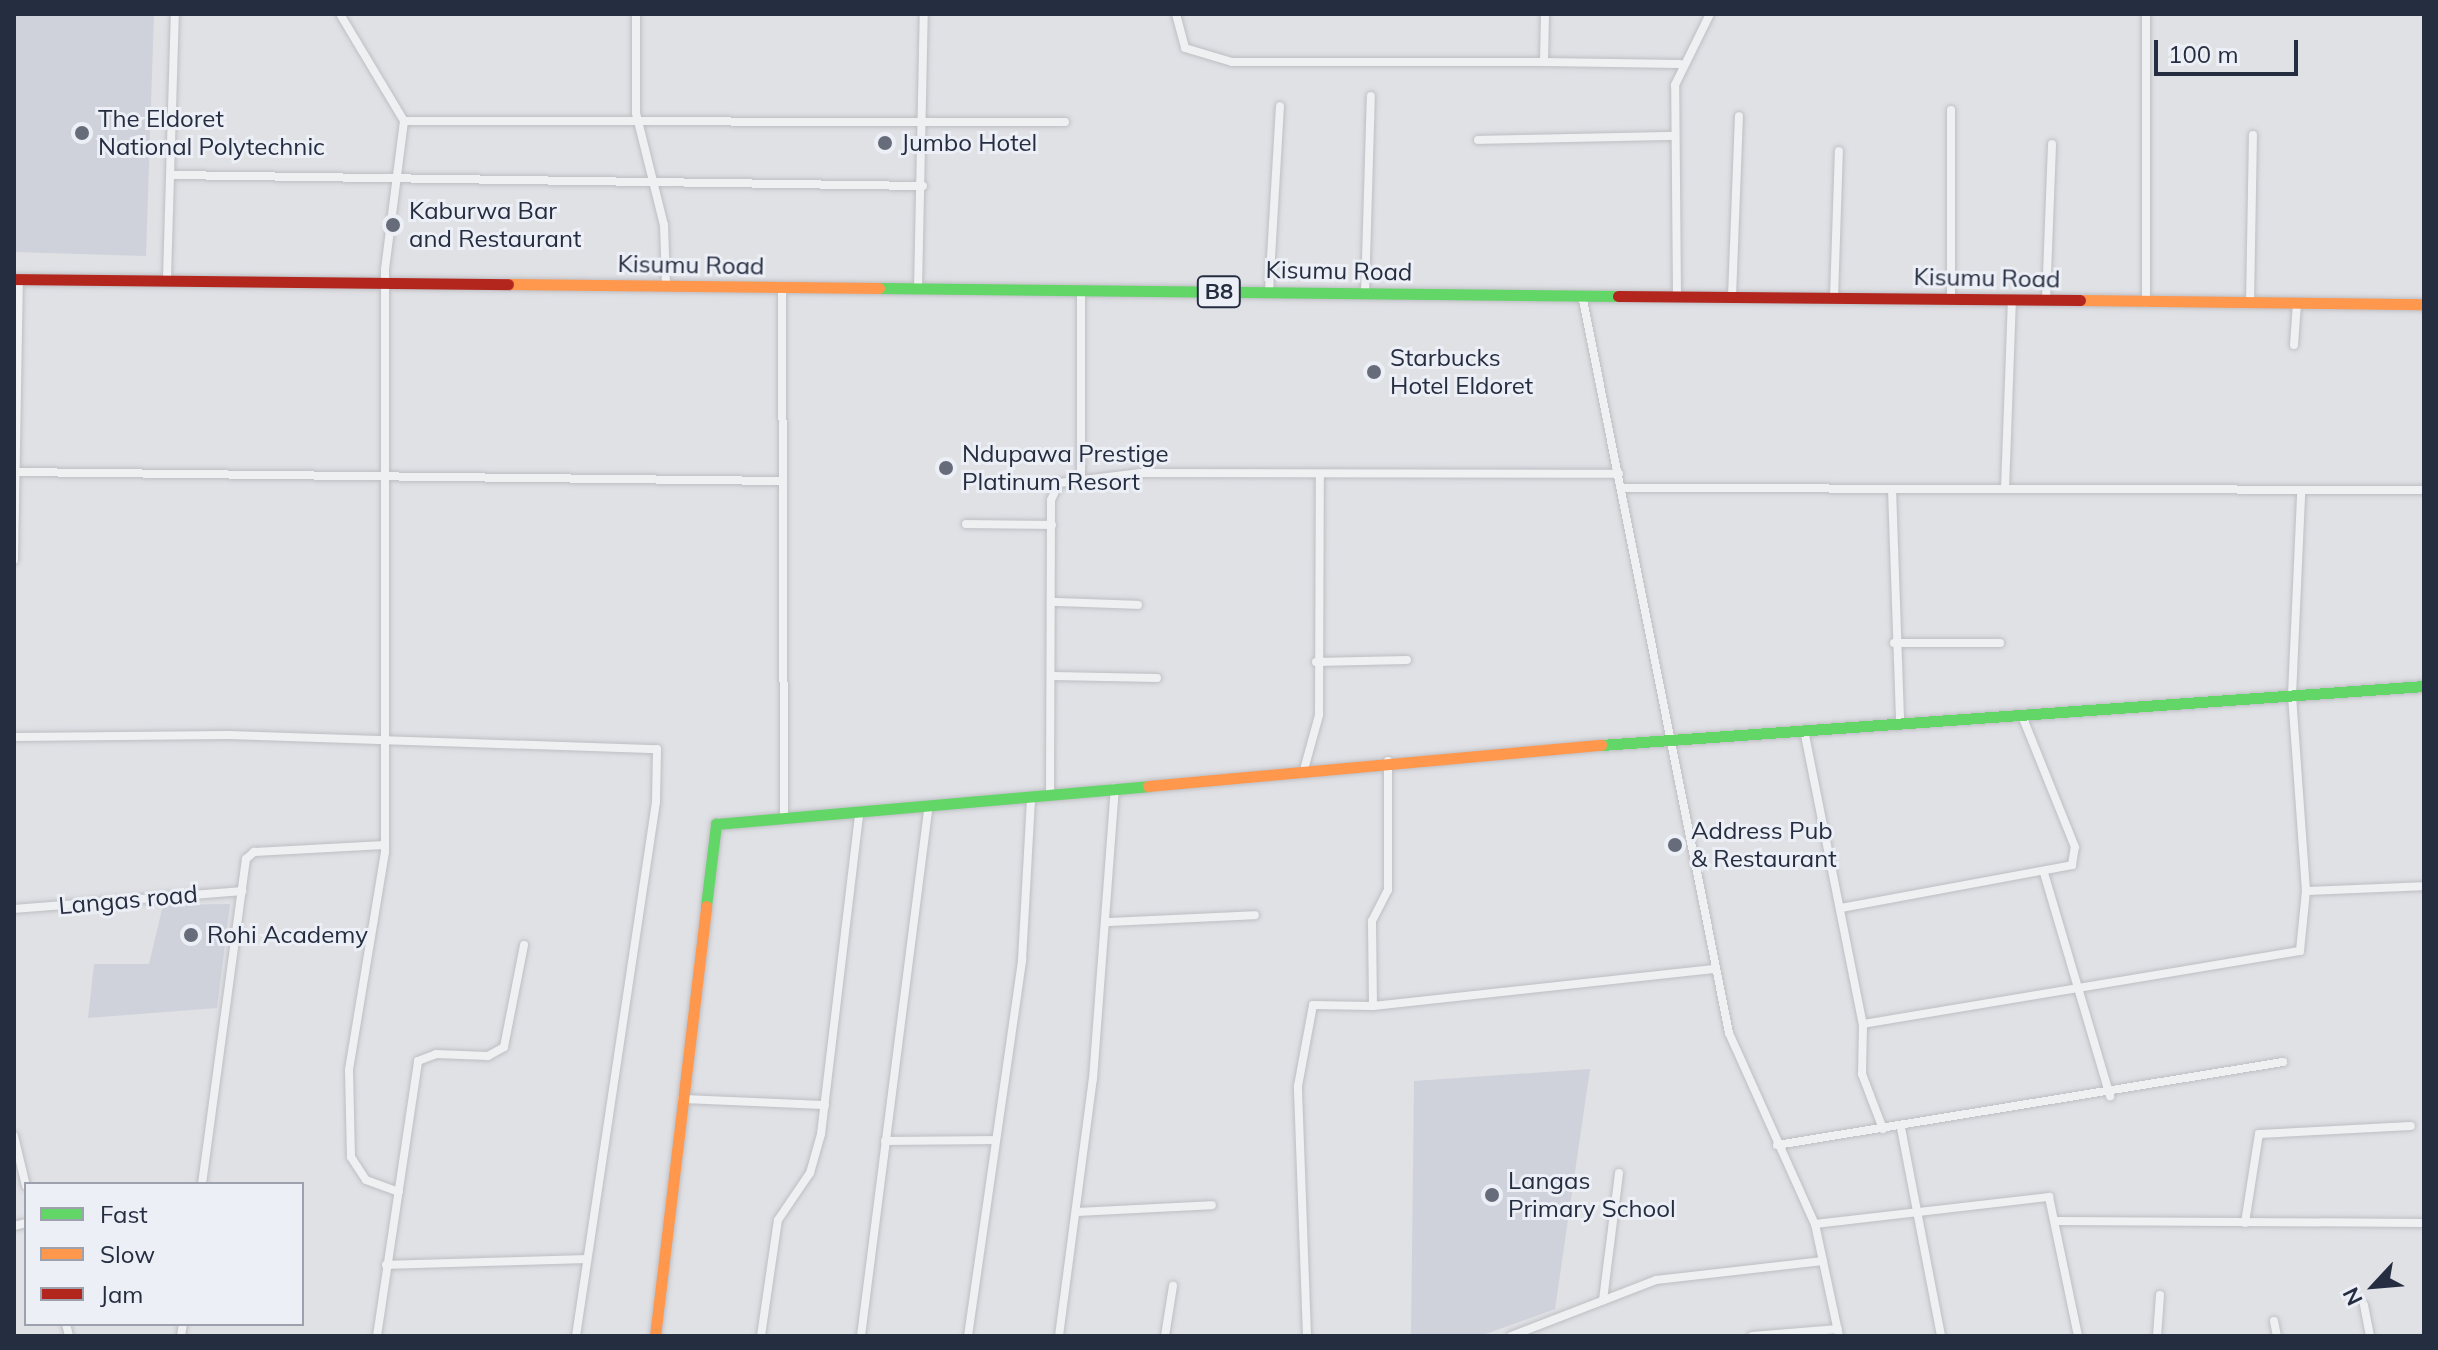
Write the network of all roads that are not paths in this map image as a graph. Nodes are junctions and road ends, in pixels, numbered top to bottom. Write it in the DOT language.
graph roads {
  1 [pos="175,14"];
  2 [pos="340,14"];
  3 [pos="636,14"];
  4 [pos="924,14"];
  5 [pos="1176,14"];
  6 [pos="1545,14"];
  7 [pos="1710,14"];
  8 [pos="2146,14"];
  9 [pos="1544,62"];
  10 [pos="1680,64"];
  11 [pos="1371,96"];
  12 [pos="1280,106"];
  13 [pos="1951,110"];
  14 [pos="1739,116"];
  15 [pos="404,121"];
  16 [pos="1065,122"];
  17 [pos="639,124"];
  18 [pos="923,126"];
  19 [pos="2253,135"];
  20 [pos="1675,136"];
  21 [pos="1478,140"];
  22 [pos="2052,144"];
  23 [pos="1839,151"];
  24 [pos="172,175"];
  25 [pos="395,184"];
  26 [pos="657,186"];
  27 [pos="923,186"];
  28 [pos="167,278"];
  29 [pos="16,279"];
  30 [pos="386,284"];
  31 [pos="666,286"];
  32 [pos="782,288"];
  33 [pos="918,289"];
  34 [pos="1081,291"];
  35 [pos="1269,291"];
  36 [pos="1365,293"];
  37 [pos="1582,295"];
  38 [pos="1677,296"];
  39 [pos="1732,297"];
  40 [pos="1834,298"];
  41 [pos="1951,299"];
  42 [pos="2012,301"];
  43 [pos="2046,301"];
  44 [pos="2146,303"];
  45 [pos="2297,303"];
  46 [pos="2250,304"];
  47 [pos="2424,304"];
  48 [pos="2294,345"];
  49 [pos="15,472"];
  50 [pos="1320,474"];
  51 [pos="1619,474"];
  52 [pos="1081,477"];
  53 [pos="384,480"];
  54 [pos="782,481"];
  55 [pos="1622,488"];
  56 [pos="1892,489"];
  57 [pos="2005,489"];
  58 [pos="2424,490"];
  59 [pos="2301,494"];
  60 [pos="966,524"];
  61 [pos="1052,525"];
  62 [pos="14,560"];
  63 [pos="1054,602"];
  64 [pos="1138,605"];
  65 [pos="1894,643"];
  66 [pos="2000,643"];
  67 [pos="1407,660"];
  68 [pos="1316,662"];
  69 [pos="1053,676"];
  70 [pos="1157,678"];
  71 [pos="2424,686"];
  72 [pos="2292,695"];
  73 [pos="2022,716"];
  74 [pos="1900,723"];
  75 [pos="1804,730"];
  76 [pos="14,737"];
  77 [pos="386,739"];
  78 [pos="1672,741"];
  79 [pos="1388,761"];
  80 [pos="1305,766"];
  81 [pos="1115,787"];
  82 [pos="1050,796"];
  83 [pos="1031,800"];
  84 [pos="928,811"];
  85 [pos="859,817"];
  86 [pos="784,818"];
  87 [pos="385,845"];
  88 [pos="2044,873"];
  89 [pos="2424,886"];
  90 [pos="242,891"];
  91 [pos="2306,891"];
  92 [pos="1841,908"];
  93 [pos="14,909"];
  94 [pos="1255,915"];
  95 [pos="1108,922"];
  96 [pos="524,945"];
  97 [pos="1716,969"];
  98 [pos="2082,990"];
  99 [pos="1373,1006"];
  100 [pos="1863,1024"];
  101 [pos="2283,1062"];
  102 [pos="2110,1096"];
  103 [pos="682,1099"];
  104 [pos="825,1105"];
  105 [pos="2411,1126"];
  106 [pos="1901,1128"];
  107 [pos="1883,1129"];
  108 [pos="14,1136"];
  109 [pos="996,1140"];
  110 [pos="885,1141"];
  111 [pos="1777,1145"];
  112 [pos="1619,1173"];
  113 [pos="25,1182"];
  114 [pos="202,1182"];
  115 [pos="399,1192"];
  116 [pos="1212,1205"];
  117 [pos="1915,1211"];
  118 [pos="1076,1212"];
  119 [pos="2058,1221"];
  120 [pos="2245,1223"];
  121 [pos="2424,1223"];
  122 [pos="1815,1224"];
  123 [pos="584,1259"];
  124 [pos="1823,1261"];
  125 [pos="386,1265"];
  126 [pos="1173,1286"];
  127 [pos="2160,1295"];
  128 [pos="1603,1300"];
  129 [pos="2364,1305"];
  130 [pos="2274,1321"];
  131 [pos="1838,1332"];
  132 [pos="377,1336"];
  133 [pos="576,1336"];
  134 [pos="655,1336"];
  135 [pos="761,1336"];
  136 [pos="861,1336"];
  137 [pos="968,1336"];
  138 [pos="1059,1336"];
  139 [pos="1165,1336"];
  140 [pos="1307,1336"];
  141 [pos="1511,1336"];
  142 [pos="1752,1336"];
  143 [pos="1941,1336"];
  144 [pos="2078,1336"];
  145 [pos="2157,1336"];
  146 [pos="2277,1336"];
  147 [pos="2370,1336"];
  1 -- 24 [label="street"];
  2 -- 15 [label="street"];
  3 -- 17 [label="street"];
  4 -- 18 [label="street"];
  5 -- 9 [label="street"];
  6 -- 9 [label="street"];
  7 -- 10 [label="street"];
  8 -- 44 [label="street"];
  9 -- 10 [label="street"];
  10 -- 20 [label="street"];
  11 -- 36 [label="street"];
  12 -- 35 [label="street"];
  13 -- 41 [label="street"];
  14 -- 39 [label="street"];
  15 -- 17 [label="street"];
  15 -- 25 [label="street"];
  16 -- 18 [label="street"];
  17 -- 18 [label="street"];
  17 -- 26 [label="street"];
  18 -- 27 [label="street"];
  19 -- 46 [label="street"];
  20 -- 21 [label="street"];
  20 -- 38 [label="street"];
  22 -- 43 [label="street"];
  23 -- 40 [label="street"];
  24 -- 25 [label="street"];
  24 -- 28 [label="street"];
  25 -- 26 [label="street"];
  25 -- 30 [label="street"];
  26 -- 27 [label="street"];
  26 -- 31 [label="street"];
  27 -- 33 [label="street"];
  28 -- 29 [label="main road, Kisumu Road / B8"];
  28 -- 30 [label="main road, Kisumu Road / B8"];
  29 -- 49 [label="street"];
  30 -- 31 [label="main road, Kisumu Road / B8"];
  30 -- 53 [label="street"];
  31 -- 32 [label="main road, Kisumu Road / B8"];
  32 -- 33 [label="main road, Kisumu Road / B8"];
  32 -- 54 [label="street"];
  33 -- 34 [label="main road, Kisumu Road / B8"];
  34 -- 35 [label="main road, Kisumu Road / B8"];
  34 -- 52 [label="street"];
  35 -- 36 [label="main road, Kisumu Road / B8"];
  36 -- 37 [label="main road, Kisumu Road / B8"];
  37 -- 38 [label="main road, Kisumu Road / B8"];
  37 -- 51 [label="street"];
  38 -- 39 [label="main road, Kisumu Road / B8"];
  39 -- 40 [label="main road, Kisumu Road / B8"];
  40 -- 41 [label="main road, Kisumu Road / B8"];
  41 -- 42 [label="main road, Kisumu Road / B8"];
  42 -- 43 [label="main road, Kisumu Road / B8"];
  42 -- 57 [label="street"];
  43 -- 44 [label="main road, Kisumu Road / B8"];
  44 -- 46 [label="main road, Kisumu Road / B8"];
  45 -- 46 [label="main road, Kisumu Road / B8"];
  45 -- 47 [label="main road, Kisumu Road / B8"];
  45 -- 48 [label="street"];
  49 -- 53 [label="street"];
  49 -- 62 [label="street"];
  50 -- 51 [label="street"];
  50 -- 52 [label="street"];
  50 -- 68 [label="street"];
  51 -- 55 [label="street"];
  52 -- 61 [label="street"];
  53 -- 54 [label="street"];
  53 -- 77 [label="street"];
  54 -- 86 [label="street"];
  55 -- 56 [label="street"];
  55 -- 78 [label="street"];
  56 -- 57 [label="street"];
  56 -- 65 [label="street"];
  57 -- 59 [label="street"];
  58 -- 59 [label="street"];
  59 -- 72 [label="street"];
  60 -- 61 [label="street"];
  61 -- 63 [label="street"];
  63 -- 64 [label="street"];
  63 -- 69 [label="street"];
  65 -- 66 [label="street"];
  65 -- 74 [label="street"];
  67 -- 68 [label="street"];
  68 -- 80 [label="street"];
  69 -- 70 [label="street"];
  69 -- 82 [label="street"];
  71 -- 72 [label="main road"];
  72 -- 73 [label="main road"];
  72 -- 91 [label="street"];
  73 -- 74 [label="main road"];
  73 -- 88 [label="street"];
  74 -- 75 [label="main road"];
  75 -- 78 [label="main road"];
  75 -- 92 [label="street"];
  76 -- 77 [label="street"];
  77 -- 87 [label="street"];
  77 -- 123 [label="street"];
  78 -- 79 [label="main road"];
  78 -- 97 [label="street"];
  79 -- 80 [label="main road"];
  79 -- 99 [label="street"];
  80 -- 81 [label="main road"];
  81 -- 82 [label="main road"];
  81 -- 95 [label="street"];
  82 -- 83 [label="main road"];
  83 -- 84 [label="main road"];
  83 -- 109 [label="street"];
  84 -- 85 [label="main road"];
  84 -- 110 [label="street"];
  85 -- 86 [label="main road"];
  85 -- 104 [label="street"];
  86 -- 103 [label="main road"];
  87 -- 90 [label="street"];
  87 -- 115 [label="street"];
  88 -- 92 [label="street"];
  88 -- 98 [label="street"];
  89 -- 91 [label="street"];
  90 -- 93 [label="street, Langas road"];
  90 -- 114 [label="street"];
  91 -- 98 [label="street"];
  92 -- 100 [label="street"];
  94 -- 95 [label="street"];
  95 -- 118 [label="street"];
  96 -- 115 [label="street"];
  97 -- 99 [label="street"];
  97 -- 111 [label="street"];
  98 -- 100 [label="street"];
  98 -- 102 [label="street"];
  99 -- 140 [label="street"];
  100 -- 107 [label="street"];
  101 -- 102 [label="street"];
  102 -- 106 [label="street"];
  103 -- 104 [label="street"];
  103 -- 134 [label="main road"];
  104 -- 135 [label="street"];
  105 -- 120 [label="street"];
  106 -- 107 [label="street"];
  106 -- 117 [label="street"];
  107 -- 111 [label="street"];
  108 -- 113 [label="street"];
  109 -- 110 [label="street"];
  109 -- 137 [label="street"];
  110 -- 136 [label="street"];
  111 -- 122 [label="street"];
  112 -- 128 [label="street"];
  115 -- 125 [label="street"];
  116 -- 118 [label="street"];
  117 -- 119 [label="street"];
  117 -- 122 [label="street"];
  117 -- 143 [label="street"];
  118 -- 138 [label="street"];
  119 -- 120 [label="street"];
  119 -- 144 [label="street"];
  120 -- 121 [label="street"];
  122 -- 124 [label="street"];
  123 -- 125 [label="street"];
  123 -- 133 [label="street"];
  124 -- 128 [label="street"];
  124 -- 131 [label="street"];
  125 -- 132 [label="street"];
  126 -- 139 [label="street"];
  127 -- 145 [label="street"];
  128 -- 141 [label="street"];
  129 -- 147 [label="street"];
  130 -- 146 [label="street"];
  131 -- 142 [label="street"];
}
